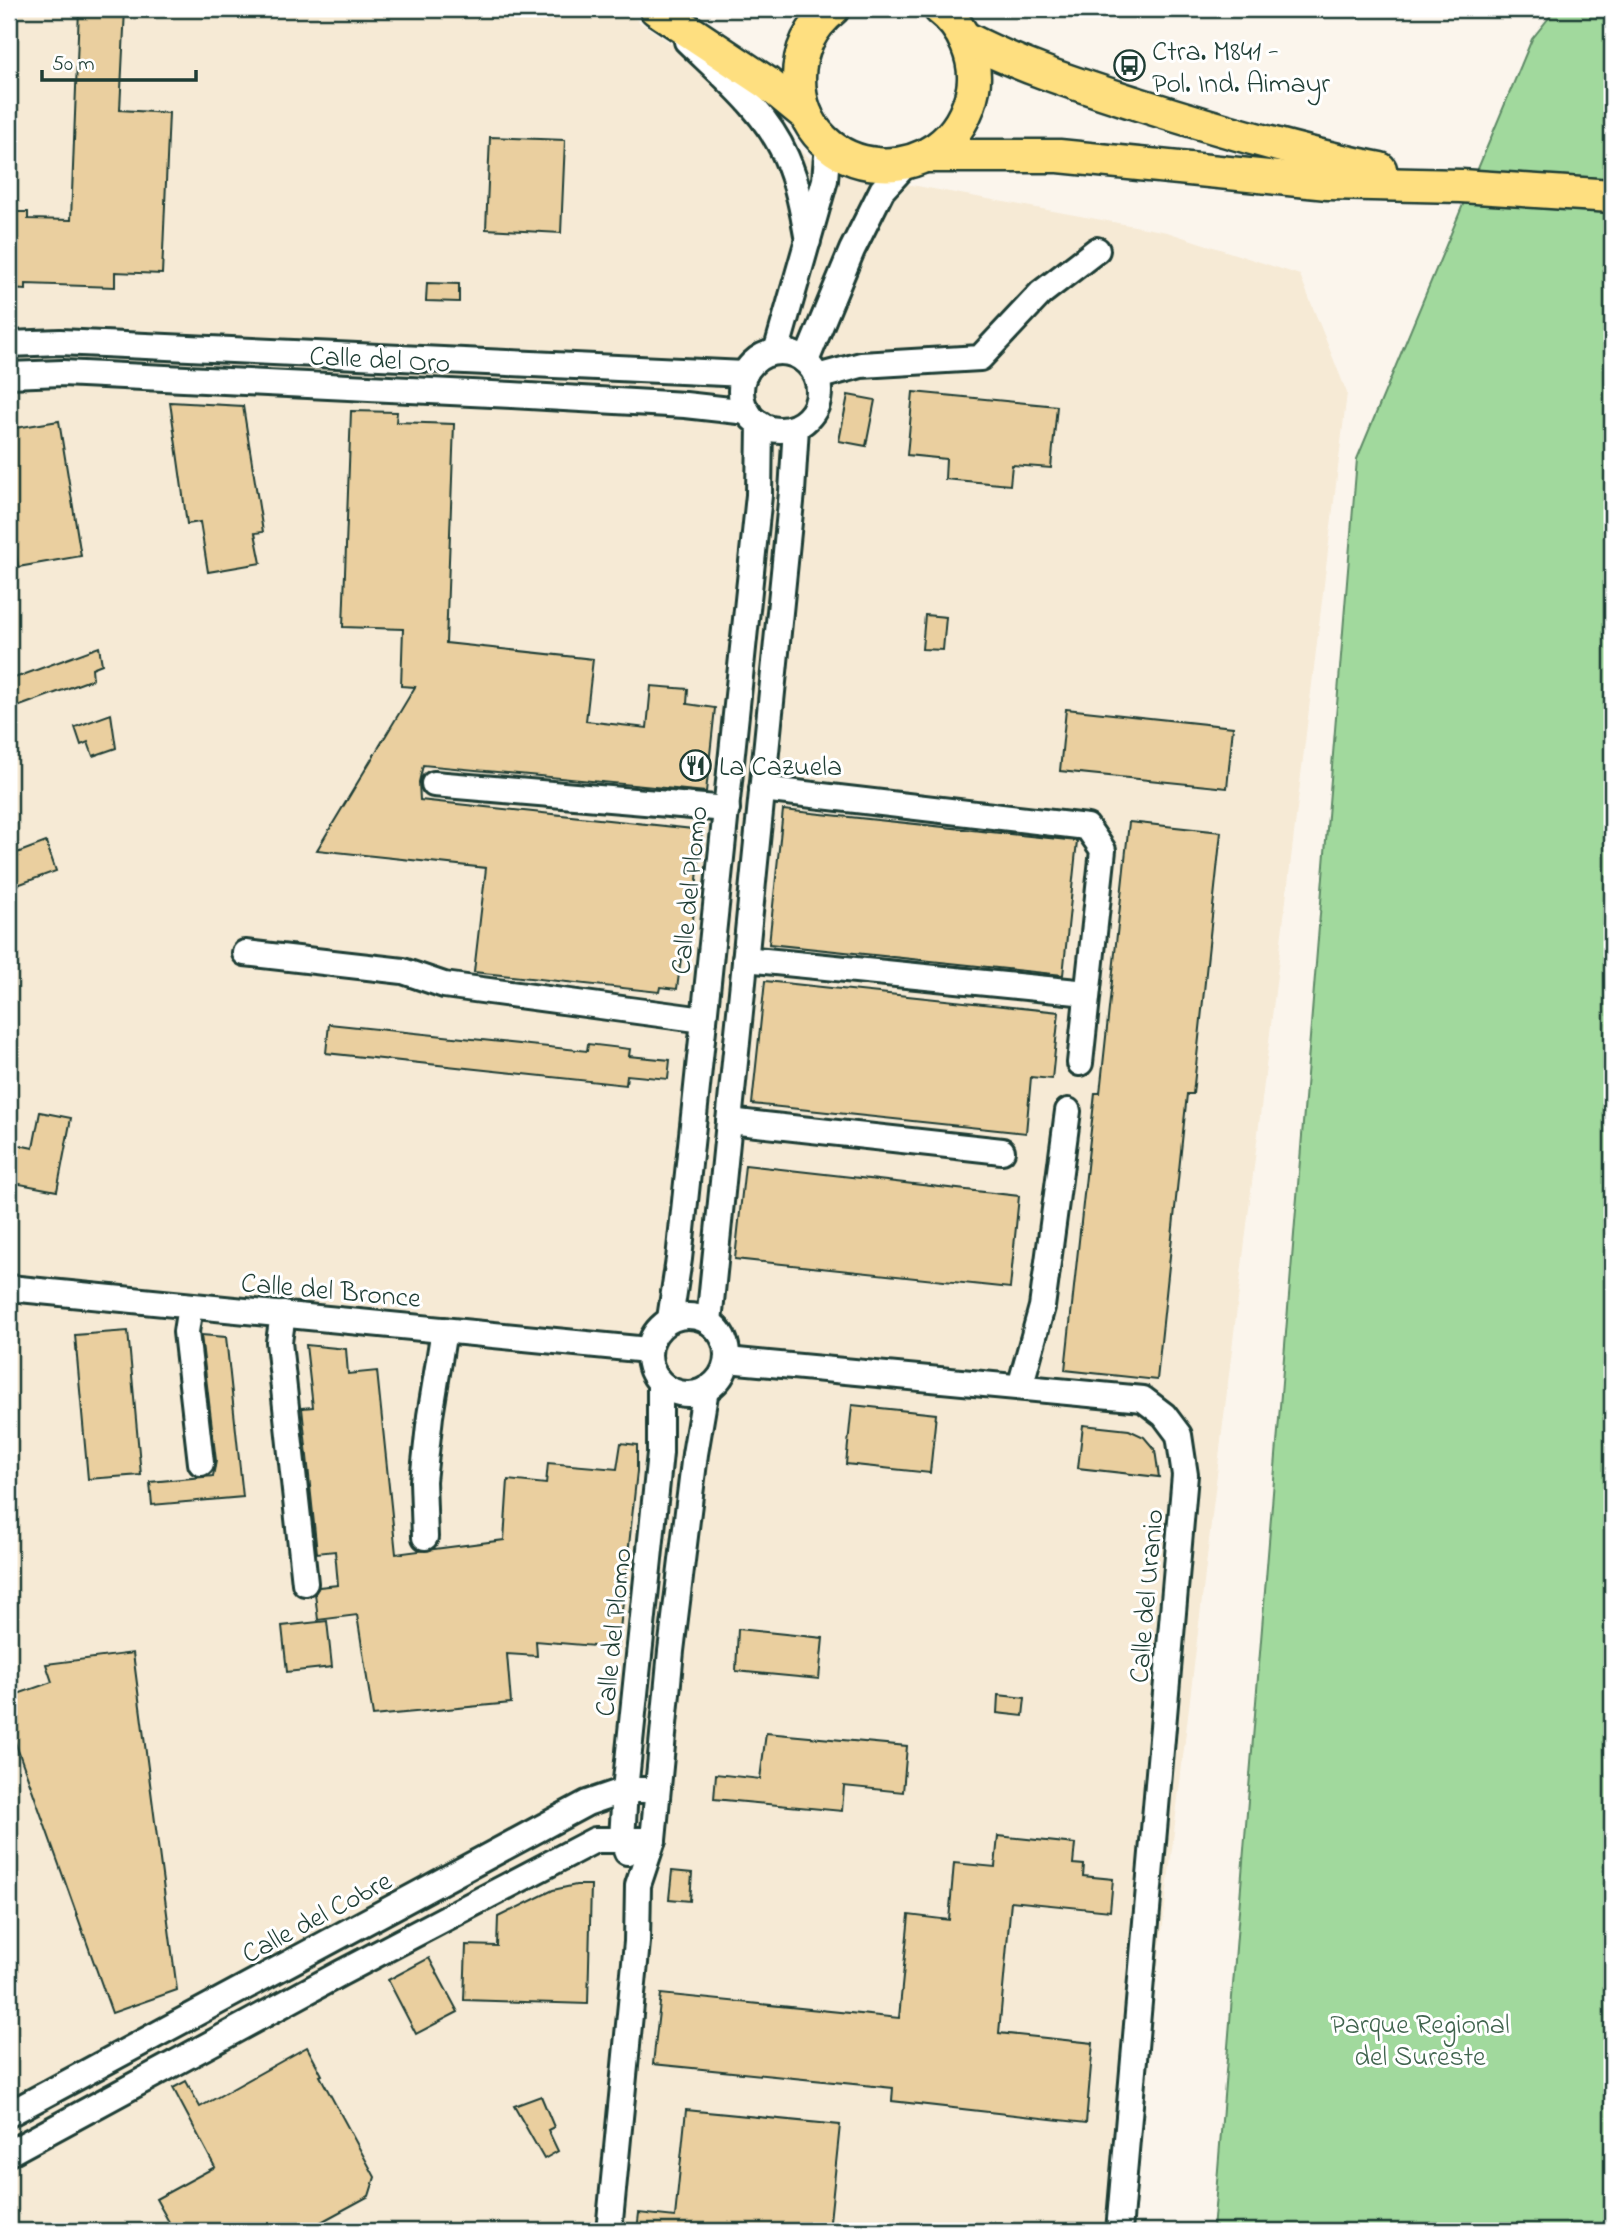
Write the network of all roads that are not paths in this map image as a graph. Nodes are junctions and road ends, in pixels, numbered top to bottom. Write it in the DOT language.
graph roads {
  1 [pos="655,9"];
  2 [pos="833,9"];
  3 [pos="950,17"];
  4 [pos="806,115"];
  5 [pos="828,144"];
  6 [pos="916,160"];
  7 [pos="1461,186"];
  8 [pos="1612,196"];
  9 [pos="808,241"];
  10 [pos="1097,250"];
  11 [pos="9,344"];
  12 [pos="776,352"];
  13 [pos="812,369"];
  14 [pos="745,374"];
  15 [pos="9,375"];
  16 [pos="754,418"];
  17 [pos="796,427"];
  18 [pos="434,784"];
  19 [pos="762,789"];
  20 [pos="727,809"];
  21 [pos="245,953"];
  22 [pos="745,959"];
  23 [pos="1087,993"];
  24 [pos="704,1020"];
  25 [pos="1080,1063"];
  26 [pos="1068,1111"];
  27 [pos="729,1121"];
  28 [pos="1002,1152"];
  29 [pos="9,1289"];
  30 [pos="190,1306"];
  31 [pos="283,1314"];
  32 [pos="670,1320"];
  33 [pos="709,1322"];
  34 [pos="444,1330"];
  35 [pos="648,1350"];
  36 [pos="727,1360"];
  37 [pos="660,1383"];
  38 [pos="1020,1387"];
  39 [pos="706,1389"];
  40 [pos="201,1463"];
  41 [pos="425,1537"];
  42 [pos="305,1583"];
  43 [pos="625,1790"];
  44 [pos="657,1790"];
  45 [pos="622,1839"];
  46 [pos="653,1840"];
  47 [pos="638,1885"];
  48 [pos="9,2114"];
  49 [pos="9,2153"];
  50 [pos="609,2231"];
  51 [pos="1119,2231"];
  1 -- 4 [label="main road"];
  1 -- 9 [label="street"];
  2 -- 4 [label="main road"];
  3 -- 6 [label="main road"];
  3 -- 7 [label="main road"];
  4 -- 5 [label="main road"];
  5 -- 6 [label="main road"];
  5 -- 9 [label="street"];
  6 -- 7 [label="main road"];
  6 -- 13 [label="street"];
  7 -- 8 [label="main road"];
  9 -- 12 [label="street"];
  10 -- 13 [label="street"];
  11 -- 14 [label="street"];
  12 -- 13 [label="street"];
  12 -- 14 [label="street"];
  13 -- 17 [label="street"];
  14 -- 16 [label="street"];
  15 -- 16 [label="street, Calle del Oro"];
  16 -- 17 [label="street"];
  16 -- 20 [label="street, Calle del Plomo"];
  17 -- 19 [label="street"];
  18 -- 20 [label="street"];
  19 -- 22 [label="street"];
  19 -- 23 [label="street"];
  20 -- 24 [label="street, Calle del Plomo"];
  21 -- 24 [label="street"];
  22 -- 23 [label="street"];
  22 -- 27 [label="street"];
  23 -- 25 [label="street"];
  24 -- 32 [label="street, Calle del Plomo"];
  26 -- 38 [label="street"];
  27 -- 28 [label="street"];
  27 -- 33 [label="street"];
  29 -- 30 [label="street, Calle del Bronce"];
  30 -- 31 [label="street, Calle del Bronce"];
  30 -- 40 [label="street"];
  31 -- 34 [label="street, Calle del Bronce"];
  31 -- 42 [label="street"];
  32 -- 33 [label="street"];
  32 -- 35 [label="street"];
  33 -- 36 [label="street"];
  34 -- 35 [label="street, Calle del Bronce"];
  34 -- 41 [label="street"];
  35 -- 37 [label="street"];
  36 -- 38 [label="street, Calle del Uranio"];
  36 -- 39 [label="street"];
  37 -- 39 [label="street"];
  37 -- 43 [label="street, Calle del Plomo"];
  38 -- 51 [label="street, Calle del Uranio"];
  39 -- 44 [label="street, Calle del Plomo"];
  43 -- 44 [label="street, Calle del Cobre"];
  43 -- 45 [label="street, Calle del Plomo"];
  43 -- 48 [label="street, Calle del Cobre"];
  44 -- 46 [label="street, Calle del Plomo"];
  45 -- 46 [label="street"];
  45 -- 47 [label="street, Calle del Plomo"];
  45 -- 49 [label="street"];
  46 -- 47 [label="street, Calle del Plomo"];
  47 -- 50 [label="street, Calle del Plomo"];
}
